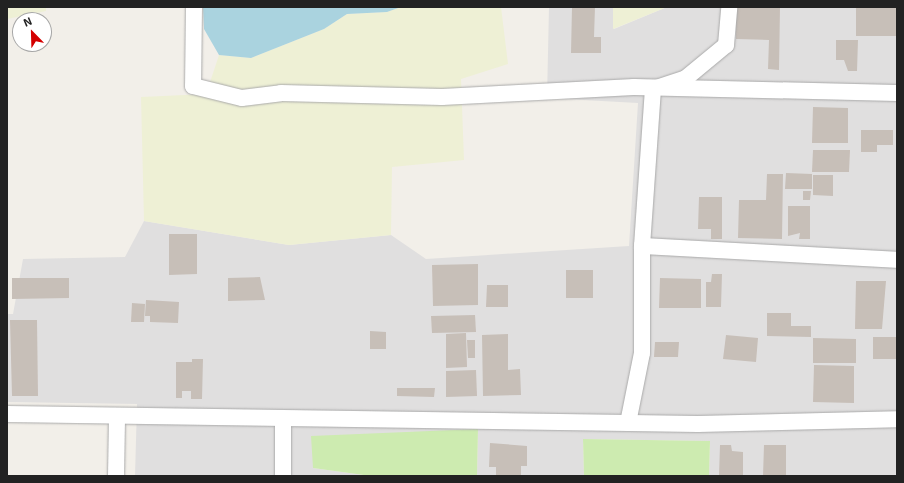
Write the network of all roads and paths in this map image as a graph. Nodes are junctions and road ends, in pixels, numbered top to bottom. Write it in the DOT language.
graph roads {
  1 [pos="194,7"];
  2 [pos="729,7"];
  3 [pos="653,89"];
  4 [pos="897,92"];
  5 [pos="642,246"];
  6 [pos="897,260"];
  7 [pos="7,414"];
  8 [pos="117,416"];
  9 [pos="283,419"];
  10 [pos="897,419"];
  11 [pos="628,423"];
  12 [pos="116,476"];
  13 [pos="283,476"];
  1 -- 3 [label="street"];
  2 -- 3 [label="street"];
  3 -- 4 [label="street"];
  3 -- 5 [label="street"];
  5 -- 6 [label="street"];
  5 -- 11 [label="street"];
  7 -- 8 [label="street"];
  8 -- 9 [label="street"];
  8 -- 12 [label="street"];
  9 -- 11 [label="street"];
  9 -- 13 [label="street"];
  10 -- 11 [label="street"];
}
